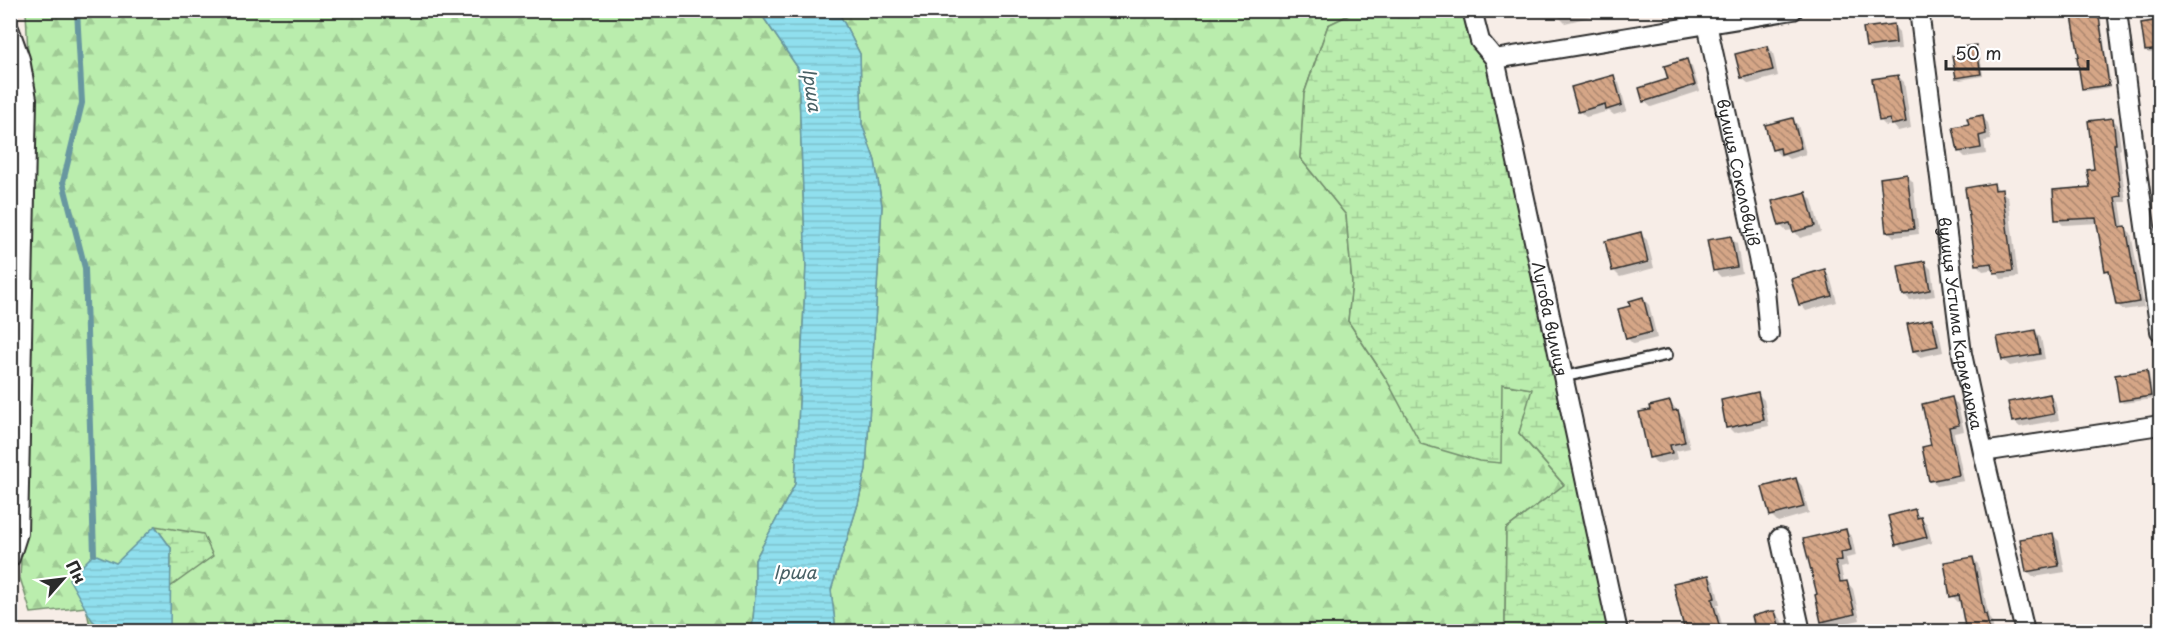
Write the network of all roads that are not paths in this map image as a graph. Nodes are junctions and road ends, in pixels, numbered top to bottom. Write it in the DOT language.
graph roads {
  1 [pos="1472,10"];
  2 [pos="1793,10"];
  3 [pos="1919,10"];
  4 [pos="2117,10"];
  5 [pos="1706,18"];
  6 [pos="10,31"];
  7 [pos="1495,59"];
  8 [pos="15,61"];
  9 [pos="2160,331"];
  10 [pos="1769,334"];
  11 [pos="1667,355"];
  12 [pos="1562,377"];
  13 [pos="2160,425"];
  14 [pos="1983,452"];
  15 [pos="1780,538"];
  16 [pos="10,558"];
  17 [pos="1617,632"];
  18 [pos="1801,632"];
  19 [pos="2025,632"];
  1 -- 7 [label="street, Лугова вулиця"];
  2 -- 5 [label="street"];
  3 -- 14 [label="street, вулиця Устима Кармелюка"];
  4 -- 9 [label="street"];
  5 -- 7 [label="street"];
  5 -- 10 [label="street, вулиця Соколовців"];
  6 -- 8 [label="street"];
  7 -- 12 [label="street, Лугова вулиця"];
  8 -- 16 [label="street"];
  11 -- 12 [label="lane"];
  12 -- 17 [label="street, Лугова вулиця"];
  13 -- 14 [label="street"];
  14 -- 19 [label="street, вулиця Устима Кармелюка"];
  15 -- 18 [label="street"];
}
